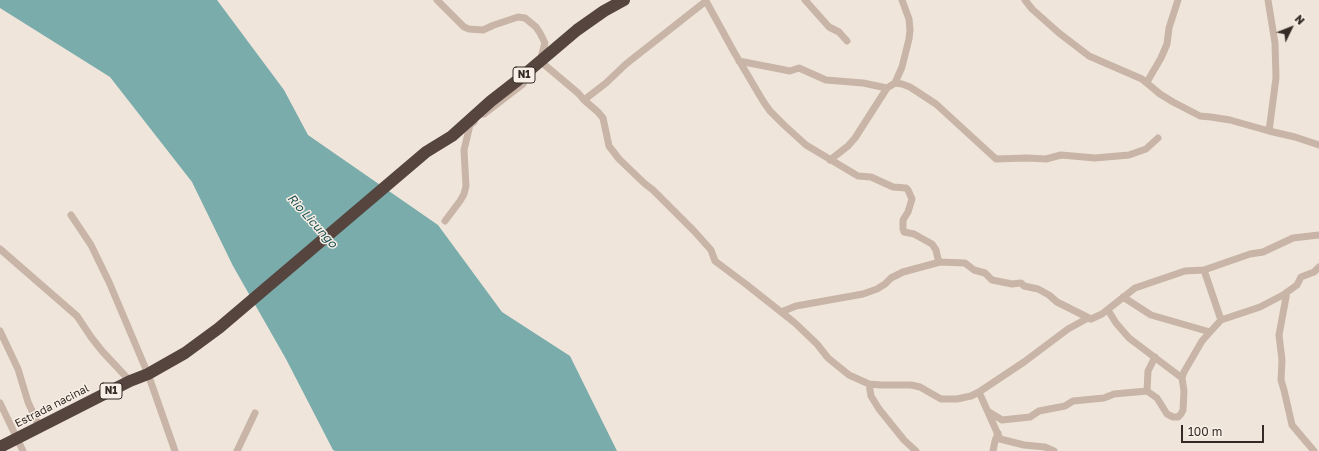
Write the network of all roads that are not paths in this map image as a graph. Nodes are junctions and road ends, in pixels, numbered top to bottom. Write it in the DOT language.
graph roads {
  1 [pos="437,0"];
  2 [pos="624,0"];
  3 [pos="805,0"];
  4 [pos="902,0"];
  5 [pos="1025,0"];
  6 [pos="1178,0"];
  7 [pos="1268,0"];
  8 [pos="706,1"];
  9 [pos="847,41"];
  10 [pos="739,61"];
  11 [pos="542,63"];
  12 [pos="1147,82"];
  13 [pos="895,83"];
  14 [pos="887,88"];
  15 [pos="584,100"];
  16 [pos="1269,131"];
  17 [pos="1158,138"];
  18 [pos="1319,145"];
  19 [pos="830,160"];
  20 [pos="71,215"];
  21 [pos="445,221"];
  22 [pos="1319,235"];
  23 [pos="0,249"];
  24 [pos="940,262"];
  25 [pos="1319,267"];
  26 [pos="1204,270"];
  27 [pos="1288,292"];
  28 [pos="1123,297"];
  29 [pos="1108,310"];
  30 [pos="781,312"];
  31 [pos="1091,319"];
  32 [pos="1222,320"];
  33 [pos="0,331"];
  34 [pos="1210,332"];
  35 [pos="1155,357"];
  36 [pos="148,374"];
  37 [pos="1182,378"];
  38 [pos="130,381"];
  39 [pos="869,384"];
  40 [pos="1147,391"];
  41 [pos="979,392"];
  42 [pos="0,403"];
  43 [pos="988,412"];
  44 [pos="255,413"];
  45 [pos="39,426"];
  46 [pos="998,433"];
  47 [pos="17,439"];
  48 [pos="0,447"];
  49 [pos="23,451"];
  50 [pos="175,451"];
  51 [pos="237,451"];
  52 [pos="916,451"];
  53 [pos="993,451"];
  54 [pos="1054,451"];
  55 [pos="1314,451"];
  1 -- 11 [label="street"];
  2 -- 11 [label="highway, N1"];
  3 -- 9 [label="street"];
  4 -- 13 [label="street"];
  5 -- 12 [label="street"];
  6 -- 12 [label="street"];
  7 -- 16 [label="street"];
  8 -- 10 [label="street"];
  8 -- 15 [label="street"];
  10 -- 14 [label="street"];
  10 -- 19 [label="street"];
  11 -- 15 [label="street"];
  11 -- 21 [label="street"];
  11 -- 36 [label="highway, Estrada nacinal / N1"];
  12 -- 16 [label="street"];
  13 -- 14 [label="street"];
  13 -- 17 [label="street"];
  14 -- 19 [label="street"];
  15 -- 30 [label="street"];
  16 -- 18 [label="street"];
  19 -- 24 [label="street"];
  20 -- 36 [label="street"];
  22 -- 26 [label="street"];
  23 -- 38 [label="street"];
  24 -- 30 [label="street"];
  24 -- 31 [label="street"];
  25 -- 27 [label="street"];
  26 -- 28 [label="street"];
  26 -- 32 [label="street"];
  27 -- 32 [label="street"];
  27 -- 55 [label="street"];
  28 -- 29 [label="street"];
  28 -- 34 [label="street"];
  29 -- 31 [label="street"];
  29 -- 35 [label="street"];
  30 -- 39 [label="street"];
  31 -- 41 [label="street"];
  32 -- 34 [label="street"];
  33 -- 45 [label="street"];
  34 -- 37 [label="street"];
  35 -- 37 [label="street"];
  35 -- 40 [label="street"];
  36 -- 38 [label="highway, Estrada nacinal / N1"];
  36 -- 50 [label="street"];
  37 -- 40 [label="street"];
  38 -- 45 [label="highway, Estrada nacinal / N1"];
  39 -- 41 [label="street"];
  39 -- 52 [label="street"];
  40 -- 43 [label="street"];
  41 -- 43 [label="street"];
  42 -- 47 [label="street"];
  43 -- 46 [label="street"];
  44 -- 51 [label="street"];
  45 -- 47 [label="highway, Estrada nacinal / N1"];
  46 -- 53 [label="street"];
  46 -- 54 [label="street"];
  47 -- 48 [label="highway, Estrada nacinal / N1"];
  47 -- 49 [label="street"];
}
